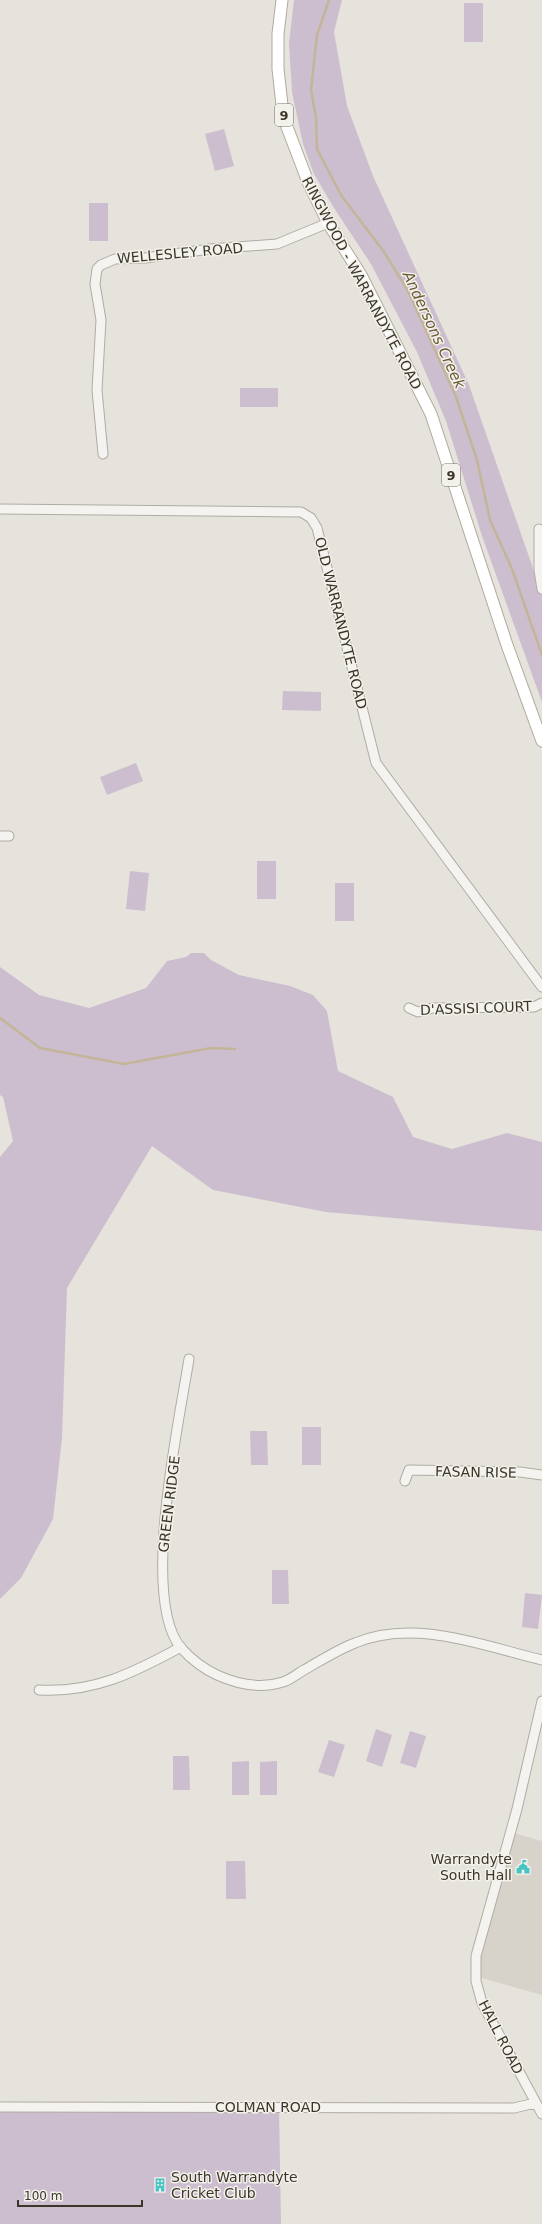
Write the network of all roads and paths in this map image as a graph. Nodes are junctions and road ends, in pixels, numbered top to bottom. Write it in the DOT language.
graph roads {
  1 [pos="282,0"];
  2 [pos="328,223"];
  3 [pos="103,454"];
  4 [pos="0,509"];
  5 [pos="539,529"];
  6 [pos="542,589"];
  7 [pos="542,741"];
  8 [pos="542,987"];
  9 [pos="542,1003"];
  10 [pos="418,1022"];
  11 [pos="189,1359"];
  12 [pos="405,1462"];
  13 [pos="409,1470"];
  14 [pos="542,1475"];
  15 [pos="406,1481"];
  16 [pos="181,1648"];
  17 [pos="542,1660"];
  18 [pos="39,1690"];
  19 [pos="542,1701"];
  20 [pos="532,1744"];
  21 [pos="542,1746"];
  22 [pos="535,2103"];
  23 [pos="0,2107"];
  24 [pos="542,2114"];
  1 -- 2 [label="main road, RINGWOOD - WARRANDYTE ROAD / 9"];
  2 -- 3 [label="street, WELLESLEY ROAD"];
  2 -- 7 [label="main road, RINGWOOD - WARRANDYTE ROAD / 9"];
  4 -- 8 [label="street, OLD WARRANDYTE ROAD"];
  5 -- 6 [label="street"];
  9 -- 10 [label="street, D'ASSISI COURT"];
  11 -- 16 [label="street, GREEN RIDGE"];
  12 -- 13 [label="street"];
  13 -- 14 [label="street, FASAN RISE"];
  13 -- 15 [label="street"];
  16 -- 17 [label="street"];
  16 -- 18 [label="street"];
  19 -- 20 [label="street, HALL ROAD"];
  20 -- 21 [label="street"];
  20 -- 22 [label="street, HALL ROAD"];
  22 -- 23 [label="street, COLMAN ROAD"];
  22 -- 24 [label="street, HALL ROAD"];
}
